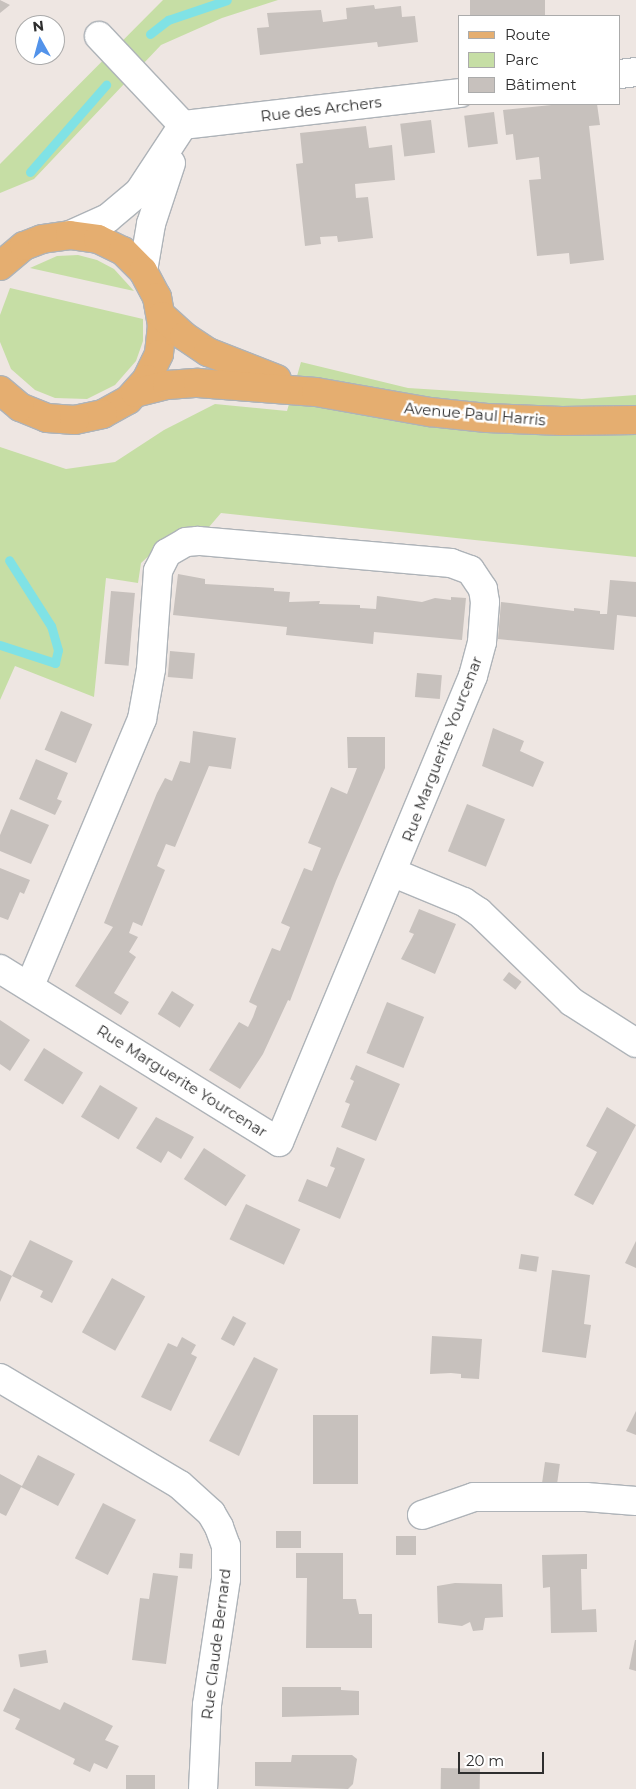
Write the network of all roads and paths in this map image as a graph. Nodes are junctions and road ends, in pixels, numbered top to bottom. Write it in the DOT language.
graph roads {
  1 [pos="99,36"];
  2 [pos="636,72"];
  3 [pos="621,74"];
  4 [pos="458,93"];
  5 [pos="183,126"];
  6 [pos="70,234"];
  7 [pos="0,266"];
  8 [pos="143,270"];
  9 [pos="162,316"];
  10 [pos="0,390"];
  11 [pos="316,392"];
  12 [pos="135,393"];
  13 [pos="636,420"];
  14 [pos="394,873"];
  15 [pos="0,969"];
  16 [pos="30,986"];
  17 [pos="636,1044"];
  18 [pos="0,1378"];
  19 [pos="636,1501"];
  20 [pos="422,1515"];
  21 [pos="203,1789"];
  1 -- 5 [label="street"];
  2 -- 3 [label="street"];
  4 -- 5 [label="street, Rue des Archers"];
  5 -- 6 [label="street"];
  5 -- 8 [label="street"];
  6 -- 7 [label="main road, Avenue Paul Harris"];
  6 -- 8 [label="main road, Avenue Paul Harris"];
  8 -- 9 [label="main road, Avenue Paul Harris"];
  9 -- 11 [label="main road, Avenue Paul Harris"];
  9 -- 12 [label="main road, Avenue Paul Harris"];
  10 -- 12 [label="main road, Avenue Paul Harris"];
  11 -- 12 [label="main road, Avenue Paul Harris"];
  11 -- 13 [label="main road, Avenue Paul Harris"];
  14 -- 16 [label="street, Rue Marguerite Yourcenar"];
  14 -- 16 [label="street, Rue Marguerite Yourcenar"];
  14 -- 17 [label="street"];
  15 -- 16 [label="street, Rue Marguerite Yourcenar"];
  18 -- 21 [label="street, Rue Claude Bernard"];
  19 -- 20 [label="street"];
}
